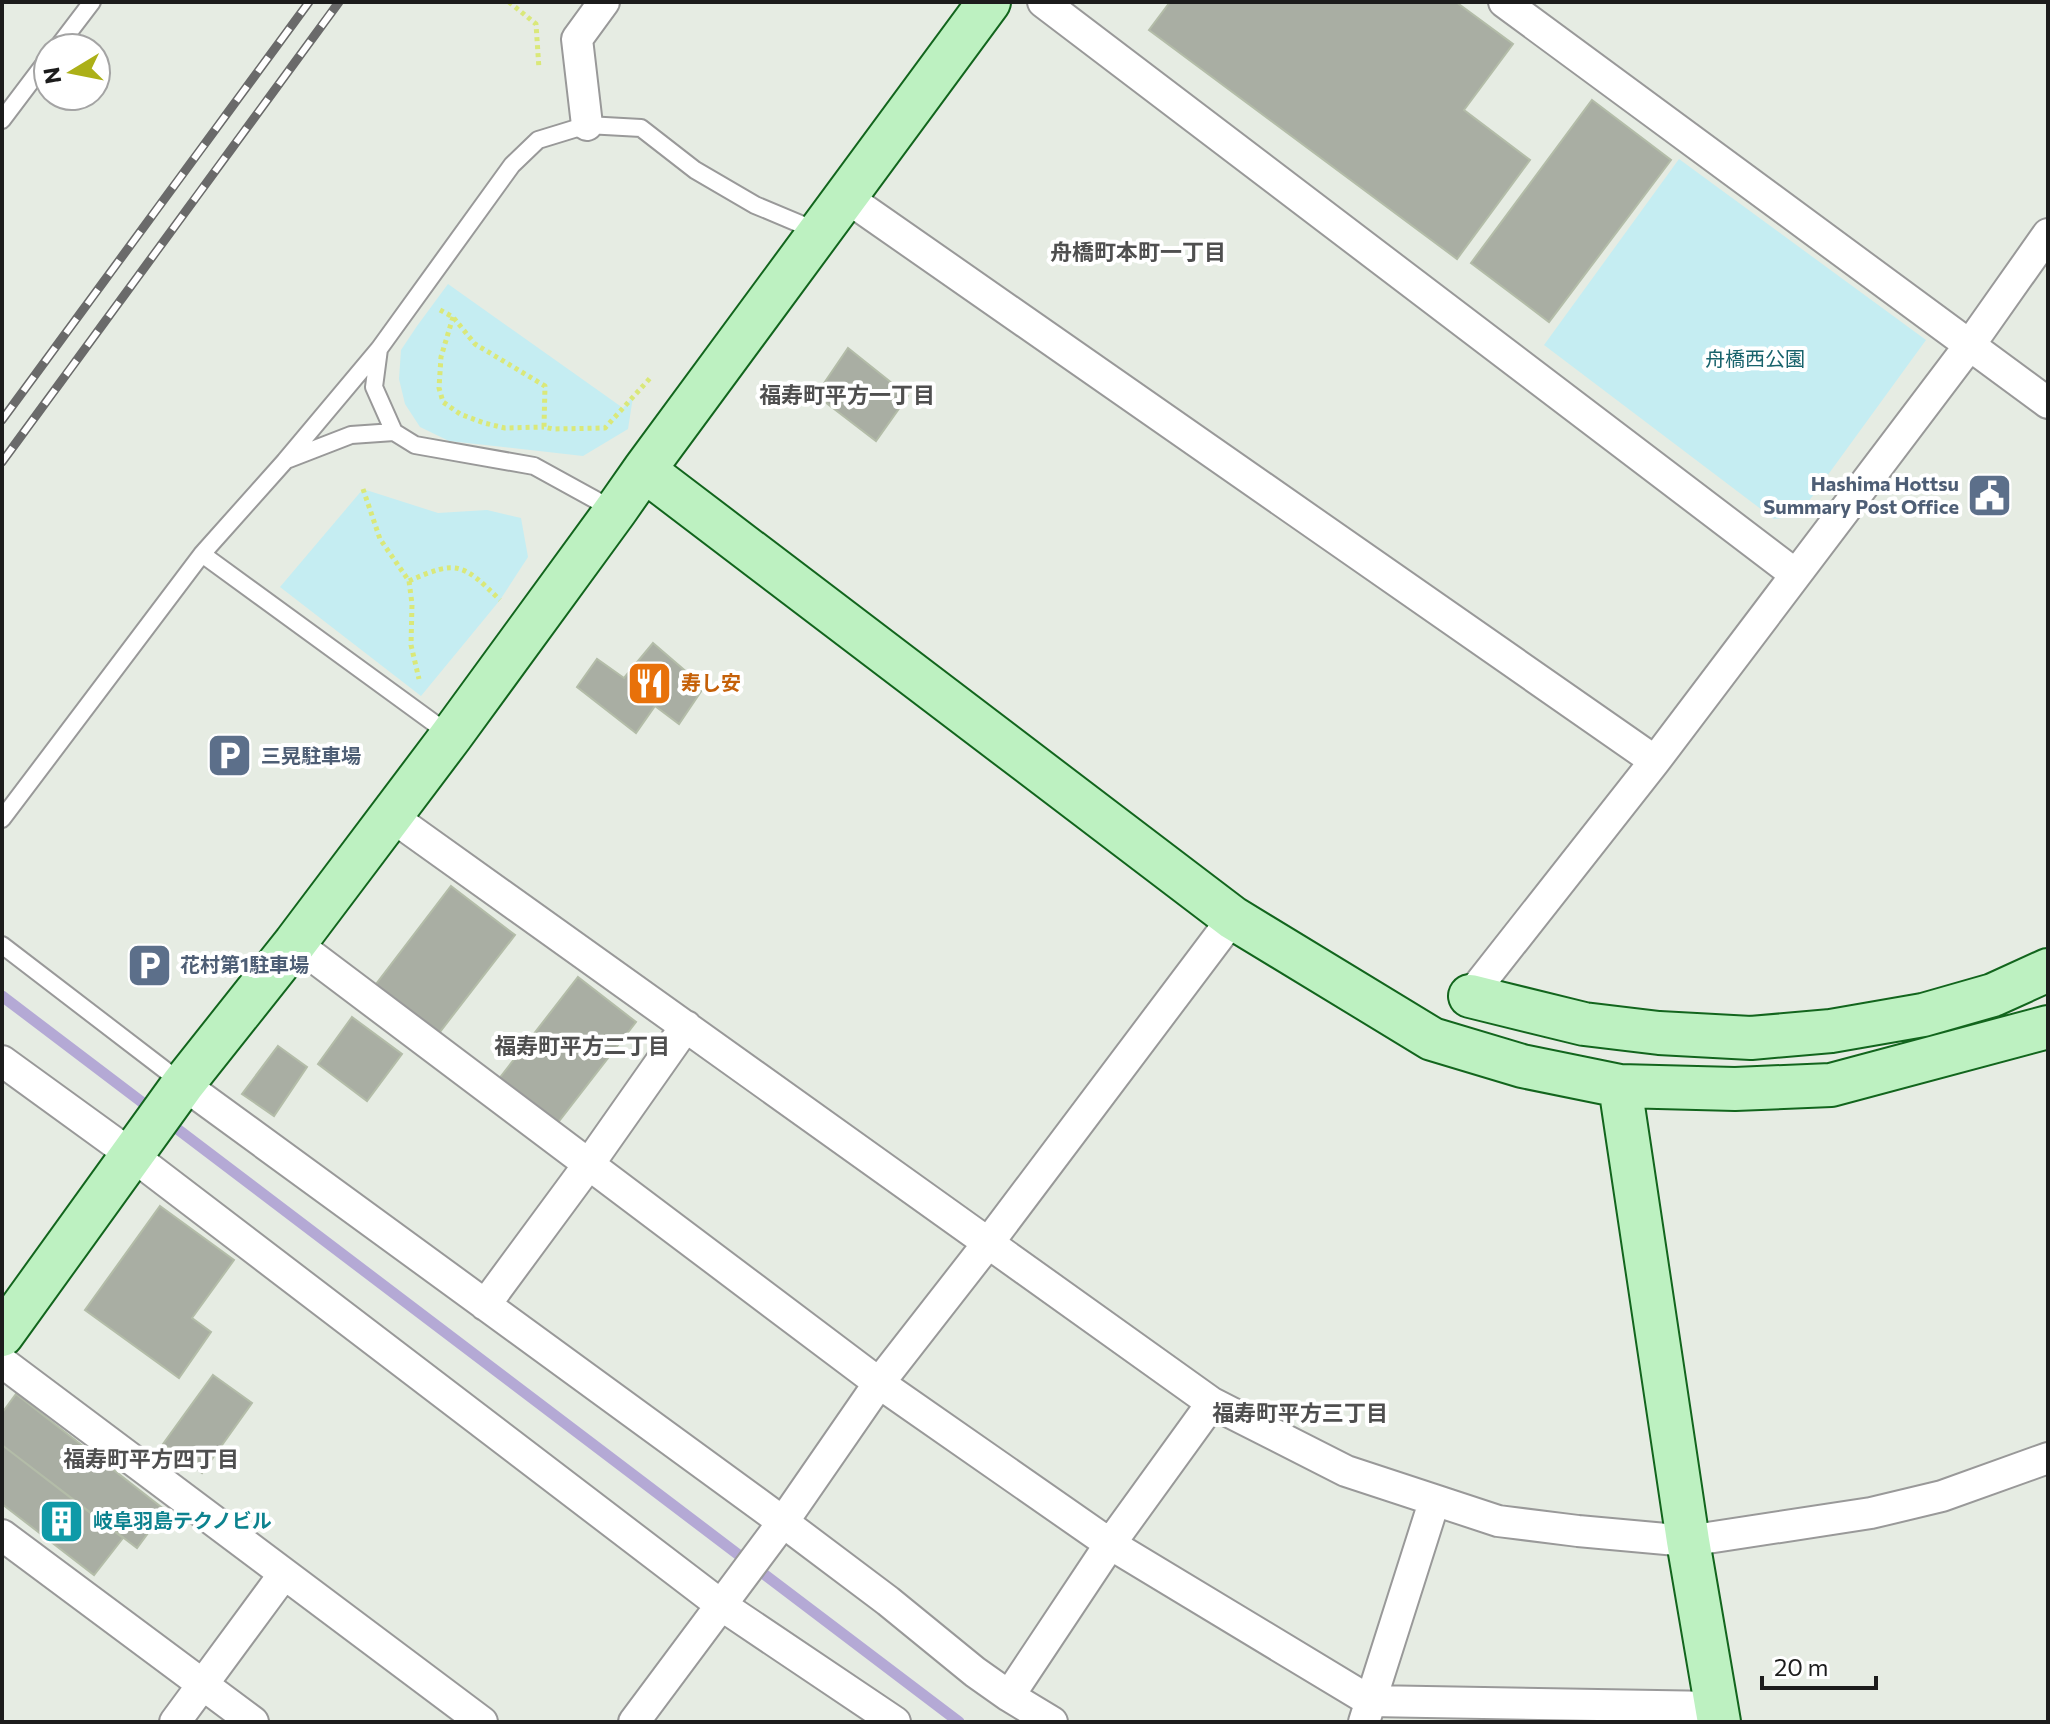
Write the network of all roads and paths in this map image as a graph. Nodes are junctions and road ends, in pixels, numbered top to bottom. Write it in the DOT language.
graph roads {
  1 [pos="92,2"];
  2 [pos="509,2"];
  3 [pos="604,2"];
  4 [pos="989,2"];
  5 [pos="1043,2"];
  6 [pos="1504,2"];
  7 [pos="69,32"];
  8 [pos="539,69"];
  9 [pos="32,80"];
  10 [pos="2,120"];
  11 [pos="587,125"];
  12 [pos="846,197"];
  13 [pos="819,231"];
  14 [pos="2048,234"];
  15 [pos="433,305"];
  16 [pos="453,317"];
  17 [pos="1969,346"];
  18 [pos="379,349"];
  19 [pos="652,376"];
  20 [pos="2048,403"];
  21 [pos="544,427"];
  22 [pos="394,432"];
  23 [pos="285,461"];
  24 [pos="644,470"];
  25 [pos="363,489"];
  26 [pos="616,510"];
  27 [pos="202,554"];
  28 [pos="1795,574"];
  29 [pos="409,581"];
  30 [pos="500,600"];
  31 [pos="421,689"];
  32 [pos="451,736"];
  33 [pos="1655,761"];
  34 [pos="391,816"];
  35 [pos="2,819"];
  36 [pos="1233,918"];
  37 [pos="295,943"];
  38 [pos="2,945"];
  39 [pos="2048,970"];
  40 [pos="1470,996"];
  41 [pos="686,1026"];
  42 [pos="2048,1027"];
  43 [pos="2,1061"];
  44 [pos="1620,1086"];
  45 [pos="179,1090"];
  46 [pos="141,1144"];
  47 [pos="589,1164"];
  48 [pos="989,1242"];
  49 [pos="485,1305"];
  50 [pos="2,1335"];
  51 [pos="2,1362"];
  52 [pos="879,1383"];
  53 [pos="1212,1403"];
  54 [pos="2048,1458"];
  55 [pos="1434,1502"];
  56 [pos="777,1530"];
  57 [pos="2,1535"];
  58 [pos="1688,1541"];
  59 [pos="1110,1544"];
  60 [pos="284,1574"];
  61 [pos="729,1594"];
  62 [pos="203,1684"];
  63 [pos="1009,1696"];
  64 [pos="1367,1711"];
  65 [pos="1717,1715"];
  66 [pos="175,1722"];
  67 [pos="253,1722"];
  68 [pos="482,1722"];
  69 [pos="634,1722"];
  70 [pos="895,1722"];
  71 [pos="1052,1722"];
  1 -- 7 [label="lane"];
  2 -- 8 [label="path"];
  3 -- 11 [label="street"];
  4 -- 12 [label="street"];
  5 -- 28 [label="street"];
  6 -- 17 [label="street"];
  9 -- 10 [label="lane"];
  11 -- 13 [label="lane"];
  11 -- 18 [label="lane"];
  12 -- 13 [label="street"];
  12 -- 33 [label="street"];
  13 -- 24 [label="street"];
  14 -- 17 [label="street"];
  15 -- 16 [label="path"];
  16 -- 21 [label="path"];
  16 -- 21 [label="path"];
  17 -- 20 [label="street"];
  17 -- 28 [label="street"];
  18 -- 22 [label="lane"];
  18 -- 23 [label="lane"];
  19 -- 21 [label="path"];
  22 -- 23 [label="lane"];
  22 -- 26 [label="lane"];
  23 -- 27 [label="lane"];
  24 -- 26 [label="street"];
  24 -- 36 [label="street"];
  25 -- 29 [label="path"];
  26 -- 32 [label="street"];
  27 -- 32 [label="lane"];
  27 -- 35 [label="lane"];
  28 -- 33 [label="street"];
  29 -- 30 [label="path"];
  29 -- 31 [label="path"];
  32 -- 34 [label="street"];
  33 -- 40 [label="street"];
  34 -- 37 [label="street"];
  34 -- 41 [label="street"];
  36 -- 44 [label="street"];
  36 -- 48 [label="street"];
  37 -- 45 [label="street"];
  37 -- 47 [label="street"];
  38 -- 45 [label="lane"];
  39 -- 40 [label="street"];
  41 -- 47 [label="street"];
  41 -- 48 [label="street"];
  42 -- 44 [label="street"];
  43 -- 46 [label="street"];
  44 -- 58 [label="street"];
  45 -- 46 [label="street"];
  45 -- 49 [label="street"];
  46 -- 50 [label="street"];
  46 -- 61 [label="street"];
  47 -- 49 [label="street"];
  47 -- 52 [label="street"];
  48 -- 52 [label="street"];
  48 -- 53 [label="street"];
  49 -- 56 [label="street"];
  51 -- 60 [label="street"];
  52 -- 56 [label="street"];
  52 -- 59 [label="street"];
  53 -- 55 [label="street"];
  53 -- 59 [label="street"];
  54 -- 58 [label="street"];
  55 -- 58 [label="street"];
  55 -- 64 [label="street"];
  56 -- 61 [label="street"];
  56 -- 63 [label="street"];
  57 -- 62 [label="street"];
  58 -- 65 [label="street"];
  59 -- 63 [label="street"];
  59 -- 64 [label="street"];
  60 -- 62 [label="street"];
  60 -- 68 [label="street"];
  61 -- 69 [label="street"];
  61 -- 70 [label="street"];
  62 -- 66 [label="street"];
  62 -- 67 [label="street"];
  63 -- 71 [label="street"];
  64 -- 65 [label="street"];
}
